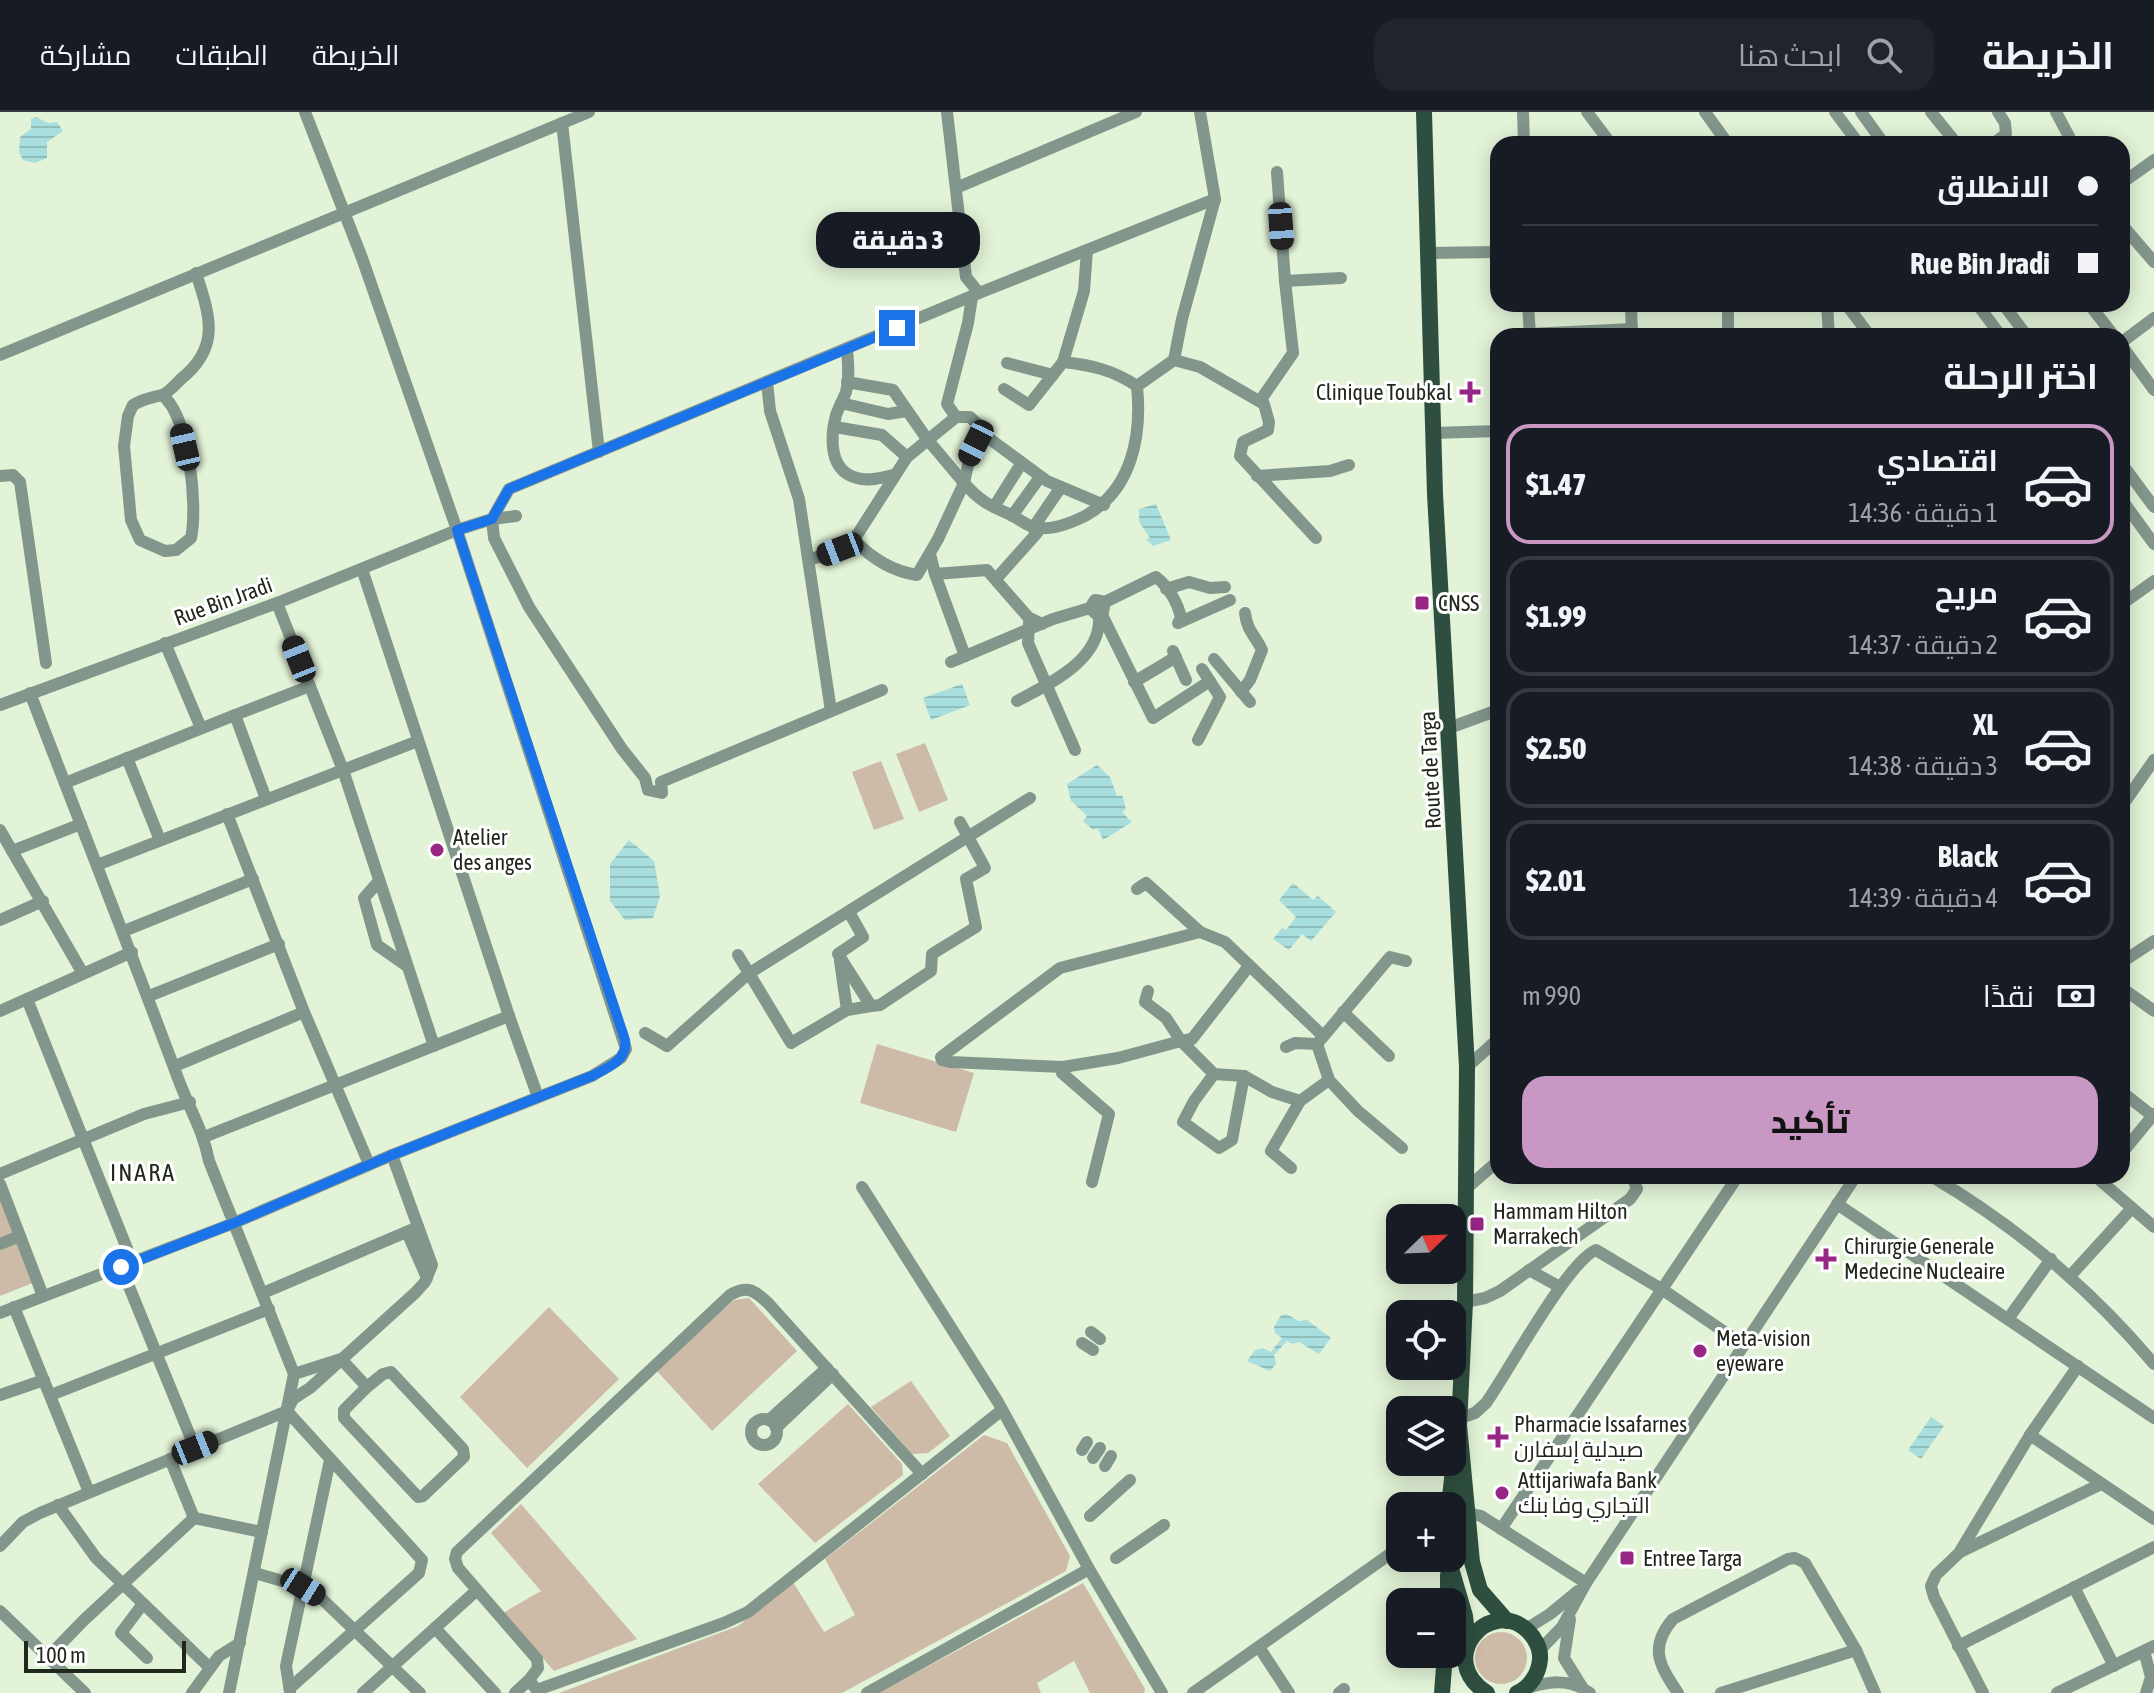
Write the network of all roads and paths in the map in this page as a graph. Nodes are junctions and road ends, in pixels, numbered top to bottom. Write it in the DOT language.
graph roads {
  1 [pos="305,112"];
  2 [pos="589,112"];
  3 [pos="947,112"];
  4 [pos="1136,112"];
  5 [pos="1200,112"];
  6 [pos="1424,112"];
  7 [pos="1523,112"];
  8 [pos="1587,112"];
  9 [pos="1705,112"];
  10 [pos="1835,112"];
  11 [pos="1861,112"];
  12 [pos="1931,112"];
  13 [pos="1998,112"];
  14 [pos="2056,112"];
  15 [pos="562,123"];
  16 [pos="1524,136"];
  17 [pos="1605,136"];
  18 [pos="1722,136"];
  19 [pos="1853,136"];
  20 [pos="1878,136"];
  21 [pos="1948,136"];
  22 [pos="2003,136"];
  23 [pos="2069,136"];
  24 [pos="2154,160"];
  25 [pos="1277,172"];
  26 [pos="2130,177"];
  27 [pos="956,188"];
  28 [pos="1215,199"];
  29 [pos="344,212"];
  30 [pos="2130,234"];
  31 [pos="1087,250"];
  32 [pos="1490,252"];
  33 [pos="1428,253"];
  34 [pos="2154,262"];
  35 [pos="196,273"];
  36 [pos="1341,278"];
  37 [pos="1285,281"];
  38 [pos="976,295"];
  39 [pos="2095,312"];
  40 [pos="2154,318"];
  41 [pos="2108,328"];
  42 [pos="2130,338"];
  43 [pos="847,349"];
  44 [pos="0,355"];
  45 [pos="2130,356"];
  46 [pos="1174,360"];
  47 [pos="1063,362"];
  48 [pos="1007,363"];
  49 [pos="1053,375"];
  50 [pos="767,382"];
  51 [pos="847,382"];
  52 [pos="1137,386"];
  53 [pos="1004,389"];
  54 [pos="2154,390"];
  55 [pos="162,395"];
  56 [pos="1260,401"];
  57 [pos="841,403"];
  58 [pos="907,411"];
  59 [pos="956,417"];
  60 [pos="835,427"];
  61 [pos="1490,431"];
  62 [pos="1433,433"];
  63 [pos="983,434"];
  64 [pos="927,439"];
  65 [pos="599,452"];
  66 [pos="907,457"];
  67 [pos="1021,464"];
  68 [pos="1349,465"];
  69 [pos="894,475"];
  70 [pos="2130,475"];
  71 [pos="0,476"];
  72 [pos="1257,476"];
  73 [pos="1040,477"];
  74 [pos="964,483"];
  75 [pos="1061,487"];
  76 [pos="1104,505"];
  77 [pos="994,507"];
  78 [pos="2154,507"];
  79 [pos="2130,510"];
  80 [pos="516,516"];
  81 [pos="1012,516"];
  82 [pos="492,519"];
  83 [pos="1033,528"];
  84 [pos="457,530"];
  85 [pos="1316,538"];
  86 [pos="853,539"];
  87 [pos="2154,542"];
  88 [pos="930,554"];
  89 [pos="809,560"];
  90 [pos="362,569"];
  91 [pos="935,574"];
  92 [pos="996,579"];
  93 [pos="2154,581"];
  94 [pos="1225,587"];
  95 [pos="1166,589"];
  96 [pos="2130,598"];
  97 [pos="1230,600"];
  98 [pos="277,603"];
  99 [pos="1098,609"];
  100 [pos="1245,613"];
  101 [pos="1029,623"];
  102 [pos="165,643"];
  103 [pos="965,656"];
  104 [pos="1214,659"];
  105 [pos="951,662"];
  106 [pos="46,663"];
  107 [pos="1202,669"];
  108 [pos="1186,680"];
  109 [pos="1210,681"];
  110 [pos="1134,682"];
  111 [pos="1047,684"];
  112 [pos="310,686"];
  113 [pos="882,690"];
  114 [pos="30,693"];
  115 [pos="1017,701"];
  116 [pos="0,705"];
  117 [pos="831,711"];
  118 [pos="1490,713"];
  119 [pos="235,715"];
  120 [pos="201,728"];
  121 [pos="1449,728"];
  122 [pos="1198,740"];
  123 [pos="418,741"];
  124 [pos="1075,750"];
  125 [pos="127,758"];
  126 [pos="2154,760"];
  127 [pos="343,770"];
  128 [pos="65,783"];
  129 [pos="2130,794"];
  130 [pos="1030,798"];
  131 [pos="266,799"];
  132 [pos="227,814"];
  133 [pos="960,822"];
  134 [pos="81,824"];
  135 [pos="0,831"];
  136 [pos="966,836"];
  137 [pos="160,840"];
  138 [pos="12,851"];
  139 [pos="97,865"];
  140 [pos="253,879"];
  141 [pos="379,881"];
  142 [pos="1137,889"];
  143 [pos="43,901"];
  144 [pos="849,912"];
  145 [pos="0,920"];
  146 [pos="124,931"];
  147 [pos="1200,932"];
  148 [pos="2154,941"];
  149 [pos="279,944"];
  150 [pos="132,952"];
  151 [pos="838,954"];
  152 [pos="738,955"];
  153 [pos="2130,957"];
  154 [pos="1406,961"];
  155 [pos="1249,966"];
  156 [pos="407,967"];
  157 [pos="82,972"];
  158 [pos="748,974"];
  159 [pos="1148,991"];
  160 [pos="2130,994"];
  161 [pos="149,996"];
  162 [pos="27,999"];
  163 [pos="871,1006"];
  164 [pos="847,1010"];
  165 [pos="0,1011"];
  166 [pos="2154,1011"];
  167 [pos="304,1012"];
  168 [pos="1343,1012"];
  169 [pos="509,1016"];
  170 [pos="645,1033"];
  171 [pos="1320,1040"];
  172 [pos="1181,1041"];
  173 [pos="434,1046"];
  174 [pos="1490,1046"];
  175 [pos="1286,1047"];
  176 [pos="1389,1056"];
  177 [pos="175,1066"];
  178 [pos="1063,1067"];
  179 [pos="1467,1067"];
  180 [pos="1214,1074"];
  181 [pos="1244,1076"];
  182 [pos="1329,1080"];
  183 [pos="334,1085"];
  184 [pos="538,1097"];
  185 [pos="2130,1098"];
  186 [pos="1300,1101"];
  187 [pos="190,1102"];
  188 [pos="2154,1116"];
  189 [pos="84,1137"];
  190 [pos="204,1137"];
  191 [pos="2130,1144"];
  192 [pos="1402,1148"];
  193 [pos="392,1155"];
  194 [pos="369,1164"];
  195 [pos="1291,1168"];
  196 [pos="1490,1168"];
  197 [pos="0,1174"];
  198 [pos="1092,1182"];
  199 [pos="0,1184"];
  200 [pos="1637,1184"];
  201 [pos="1733,1184"];
  202 [pos="1851,1184"];
  203 [pos="1943,1184"];
  204 [pos="2106,1184"];
  205 [pos="862,1187"];
  206 [pos="1467,1188"];
  207 [pos="1837,1204"];
  208 [pos="2132,1208"];
  209 [pos="234,1223"];
  210 [pos="2154,1227"];
  211 [pos="412,1229"];
  212 [pos="20,1236"];
  213 [pos="1570,1242"];
  214 [pos="0,1244"];
  215 [pos="1587,1255"];
  216 [pos="2051,1259"];
  217 [pos="127,1264"];
  218 [pos="1529,1270"];
  219 [pos="2071,1275"];
  220 [pos="1560,1287"];
  221 [pos="1663,1290"];
  222 [pos="263,1293"];
  223 [pos="43,1296"];
  224 [pos="1465,1300"];
  225 [pos="1466,1302"];
  226 [pos="14,1307"];
  227 [pos="269,1309"];
  228 [pos="0,1313"];
  229 [pos="2008,1319"];
  230 [pos="1742,1344"];
  231 [pos="158,1354"];
  232 [pos="341,1359"];
  233 [pos="2154,1364"];
  234 [pos="2078,1366"];
  235 [pos="830,1371"];
  236 [pos="294,1374"];
  237 [pos="44,1380"];
  238 [pos="367,1387"];
  239 [pos="0,1395"];
  240 [pos="51,1395"];
  241 [pos="1002,1410"];
  242 [pos="287,1411"];
  243 [pos="1466,1418"];
  244 [pos="2154,1418"];
  245 [pos="772,1424"];
  246 [pos="2030,1435"];
  247 [pos="195,1448"];
  248 [pos="170,1459"];
  249 [pos="330,1460"];
  250 [pos="922,1474"];
  251 [pos="1465,1476"];
  252 [pos="1130,1480"];
  253 [pos="2101,1484"];
  254 [pos="89,1492"];
  255 [pos="58,1505"];
  256 [pos="1090,1516"];
  257 [pos="194,1518"];
  258 [pos="2154,1519"];
  259 [pos="1469,1520"];
  260 [pos="0,1523"];
  261 [pos="1164,1525"];
  262 [pos="1501,1529"];
  263 [pos="14,1532"];
  264 [pos="262,1532"];
  265 [pos="0,1546"];
  266 [pos="2154,1547"];
  267 [pos="1959,1553"];
  268 [pos="1386,1557"];
  269 [pos="1116,1558"];
  270 [pos="1089,1569"];
  271 [pos="1452,1572"];
  272 [pos="255,1573"];
  273 [pos="1586,1583"];
  274 [pos="123,1586"];
  275 [pos="303,1587"];
  276 [pos="2074,1587"];
  277 [pos="476,1591"];
  278 [pos="142,1605"];
  279 [pos="0,1611"];
  280 [pos="1571,1612"];
  281 [pos="1507,1621"];
  282 [pos="435,1628"];
  283 [pos="1526,1629"];
  284 [pos="357,1631"];
  285 [pos="1468,1642"];
  286 [pos="240,1643"];
  287 [pos="1958,1646"];
  288 [pos="1259,1647"];
  289 [pos="2149,1649"];
  290 [pos="1856,1650"];
  291 [pos="1540,1655"];
  292 [pos="48,1657"];
  293 [pos="147,1658"];
  294 [pos="393,1665"];
  295 [pos="2114,1666"];
  296 [pos="210,1668"];
  297 [pos="1444,1668"];
  298 [pos="1569,1670"];
  299 [pos="2153,1677"];
  300 [pos="1467,1685"];
  301 [pos="535,1688"];
  302 [pos="290,1690"];
  303 [pos="1586,1690"];
  304 [pos="1521,1691"];
  305 [pos="85,1693"];
  306 [pos="192,1693"];
  307 [pos="229,1693"];
  308 [pos="363,1693"];
  309 [pos="420,1693"];
  310 [pos="495,1693"];
  311 [pos="515,1693"];
  312 [pos="867,1693"];
  313 [pos="1162,1693"];
  314 [pos="1193,1693"];
  315 [pos="1289,1693"];
  316 [pos="1442,1693"];
  317 [pos="1487,1693"];
  318 [pos="1678,1693"];
  319 [pos="1721,1693"];
  320 [pos="1875,1693"];
  321 [pos="1983,1693"];
  322 [pos="2057,1693"];
  323 [pos="2146,1693"];
  1 -- 29 [label="street"];
  2 -- 15 [label="street"];
  3 -- 27 [label="street"];
  4 -- 27 [label="street"];
  5 -- 28 [label="street"];
  6 -- 33 [label="main road, Route de Targa"];
  7 -- 16 [label="street"];
  8 -- 17 [label="street"];
  9 -- 18 [label="street"];
  10 -- 19 [label="street"];
  11 -- 20 [label="street"];
  12 -- 21 [label="street"];
  13 -- 22 [label="street"];
  14 -- 23 [label="street"];
  15 -- 29 [label="street"];
  15 -- 65 [label="street"];
  24 -- 26 [label="street"];
  25 -- 37 [label="street"];
  27 -- 38 [label="street"];
  28 -- 31 [label="street"];
  28 -- 46 [label="street"];
  29 -- 35 [label="street"];
  29 -- 84 [label="street"];
  30 -- 34 [label="street"];
  31 -- 38 [label="street"];
  31 -- 47 [label="street"];
  32 -- 33 [label="street"];
  33 -- 62 [label="main road, Route de Targa"];
  35 -- 44 [label="street"];
  35 -- 55 [label="street"];
  36 -- 37 [label="street"];
  37 -- 56 [label="street"];
  38 -- 43 [label="street"];
  38 -- 59 [label="street"];
  39 -- 41 [label="street"];
  40 -- 42 [label="street"];
  43 -- 50 [label="street"];
  43 -- 51 [label="street"];
  45 -- 54 [label="street"];
  46 -- 52 [label="street"];
  46 -- 56 [label="street"];
  47 -- 49 [label="street"];
  47 -- 52 [label="street"];
  48 -- 49 [label="street"];
  49 -- 53 [label="street"];
  50 -- 65 [label="street"];
  50 -- 89 [label="street"];
  51 -- 57 [label="street"];
  51 -- 58 [label="street"];
  52 -- 76 [label="street"];
  55 -- 55 [label="street"];
  56 -- 72 [label="street"];
  57 -- 58 [label="street"];
  57 -- 60 [label="street"];
  58 -- 64 [label="street"];
  59 -- 63 [label="street"];
  59 -- 64 [label="street"];
  60 -- 66 [label="street"];
  60 -- 69 [label="street"];
  61 -- 62 [label="street"];
  62 -- 121 [label="main road, Route de Targa"];
  63 -- 67 [label="street"];
  63 -- 74 [label="street"];
  64 -- 66 [label="street"];
  64 -- 74 [label="street"];
  65 -- 82 [label="street"];
  66 -- 69 [label="street"];
  67 -- 73 [label="street"];
  67 -- 77 [label="street"];
  68 -- 72 [label="street"];
  69 -- 86 [label="street"];
  70 -- 78 [label="street"];
  71 -- 106 [label="street"];
  72 -- 85 [label="street"];
  73 -- 75 [label="street"];
  73 -- 81 [label="street"];
  74 -- 77 [label="street"];
  74 -- 88 [label="street"];
  75 -- 76 [label="street"];
  75 -- 83 [label="street"];
  76 -- 83 [label="street"];
  77 -- 81 [label="street"];
  79 -- 87 [label="street"];
  80 -- 82 [label="street, Rue Bin Jradi"];
  81 -- 83 [label="street"];
  82 -- 84 [label="street, Rue Bin Jradi"];
  82 -- 117 [label="street"];
  83 -- 92 [label="street"];
  84 -- 90 [label="street, Rue Bin Jradi"];
  84 -- 184 [label="street"];
  86 -- 88 [label="street"];
  86 -- 89 [label="street"];
  88 -- 91 [label="street"];
  89 -- 117 [label="street"];
  90 -- 98 [label="street, Rue Bin Jradi"];
  90 -- 123 [label="street"];
  91 -- 92 [label="street"];
  91 -- 103 [label="street"];
  92 -- 101 [label="street"];
  93 -- 96 [label="street"];
  94 -- 95 [label="street"];
  95 -- 97 [label="street"];
  95 -- 99 [label="street"];
  98 -- 102 [label="street, Rue Bin Jradi"];
  98 -- 112 [label="street"];
  99 -- 101 [label="street"];
  99 -- 110 [label="street"];
  99 -- 111 [label="street"];
  100 -- 104 [label="street"];
  101 -- 103 [label="street"];
  101 -- 111 [label="street"];
  102 -- 114 [label="street, Rue Bin Jradi"];
  102 -- 120 [label="street"];
  103 -- 105 [label="street"];
  107 -- 109 [label="street"];
  108 -- 110 [label="street"];
  109 -- 110 [label="street"];
  109 -- 122 [label="street"];
  111 -- 115 [label="street"];
  111 -- 124 [label="street"];
  112 -- 119 [label="street"];
  112 -- 127 [label="street"];
  113 -- 117 [label="street"];
  114 -- 116 [label="street, Rue Bin Jradi"];
  114 -- 128 [label="street"];
  118 -- 121 [label="street"];
  119 -- 120 [label="street"];
  119 -- 131 [label="street"];
  120 -- 125 [label="street"];
  121 -- 179 [label="main road, Route de Targa"];
  123 -- 127 [label="street"];
  123 -- 169 [label="street"];
  125 -- 128 [label="street"];
  125 -- 137 [label="street"];
  126 -- 129 [label="street"];
  127 -- 131 [label="street"];
  127 -- 141 [label="street"];
  128 -- 134 [label="street"];
  130 -- 136 [label="street"];
  131 -- 132 [label="street"];
  132 -- 137 [label="street"];
  132 -- 140 [label="street"];
  133 -- 136 [label="street"];
  134 -- 138 [label="street"];
  134 -- 139 [label="street"];
  135 -- 138 [label="street"];
  136 -- 144 [label="street"];
  136 -- 163 [label="street"];
  137 -- 139 [label="street"];
  138 -- 143 [label="street"];
  139 -- 146 [label="street"];
  140 -- 146 [label="street"];
  140 -- 149 [label="street"];
  141 -- 156 [label="street"];
  141 -- 156 [label="street"];
  142 -- 147 [label="street"];
  143 -- 145 [label="street"];
  143 -- 157 [label="street"];
  144 -- 151 [label="street"];
  144 -- 158 [label="street"];
  146 -- 150 [label="street"];
  147 -- 155 [label="street"];
  147 -- 178 [label="street"];
  148 -- 153 [label="street"];
  149 -- 161 [label="street"];
  149 -- 167 [label="street"];
  150 -- 157 [label="street"];
  150 -- 161 [label="street"];
  151 -- 163 [label="street"];
  151 -- 164 [label="street"];
  152 -- 158 [label="street"];
  154 -- 168 [label="street"];
  155 -- 171 [label="street"];
  155 -- 172 [label="street"];
  156 -- 173 [label="street"];
  157 -- 162 [label="street"];
  158 -- 164 [label="street"];
  158 -- 170 [label="street"];
  159 -- 172 [label="street"];
  160 -- 166 [label="street"];
  161 -- 177 [label="street"];
  162 -- 165 [label="street"];
  162 -- 189 [label="street"];
  163 -- 164 [label="street"];
  167 -- 177 [label="street"];
  167 -- 183 [label="street"];
  168 -- 171 [label="street"];
  168 -- 176 [label="street"];
  169 -- 173 [label="street"];
  169 -- 184 [label="street"];
  171 -- 175 [label="street"];
  171 -- 182 [label="street"];
  172 -- 178 [label="street"];
  172 -- 180 [label="street"];
  173 -- 183 [label="street"];
  174 -- 179 [label="street"];
  177 -- 187 [label="street"];
  178 -- 198 [label="street"];
  179 -- 206 [label="main road, Route de Targa"];
  180 -- 181 [label="street"];
  180 -- 181 [label="street"];
  181 -- 186 [label="street"];
  182 -- 186 [label="street"];
  182 -- 192 [label="street"];
  183 -- 190 [label="street"];
  183 -- 194 [label="street"];
  184 -- 193 [label="street"];
  185 -- 188 [label="street"];
  186 -- 195 [label="street"];
  187 -- 189 [label="street"];
  187 -- 190 [label="street"];
  188 -- 191 [label="street"];
  189 -- 197 [label="street"];
  189 -- 217 [label="street"];
  190 -- 209 [label="street"];
  193 -- 194 [label="street"];
  193 -- 211 [label="street"];
  194 -- 209 [label="street"];
  196 -- 206 [label="street"];
  199 -- 212 [label="street"];
  200 -- 213 [label="street"];
  201 -- 221 [label="street"];
  202 -- 207 [label="street"];
  203 -- 216 [label="street"];
  204 -- 208 [label="street"];
  205 -- 241 [label="street"];
  206 -- 224 [label="main road, Route de Targa"];
  207 -- 229 [label="street"];
  207 -- 230 [label="street"];
  208 -- 210 [label="street"];
  208 -- 219 [label="street"];
  209 -- 217 [label="street"];
  209 -- 222 [label="street"];
  211 -- 222 [label="street"];
  211 -- 232 [label="street"];
  212 -- 214 [label="street"];
  212 -- 223 [label="street"];
  213 -- 215 [label="street"];
  213 -- 218 [label="street"];
  215 -- 220 [label="street"];
  215 -- 221 [label="street"];
  216 -- 219 [label="street"];
  216 -- 229 [label="street"];
  217 -- 223 [label="street"];
  217 -- 231 [label="street"];
  218 -- 220 [label="street"];
  218 -- 225 [label="street"];
  219 -- 233 [label="street"];
  220 -- 243 [label="street"];
  221 -- 230 [label="street"];
  221 -- 262 [label="street"];
  222 -- 227 [label="street"];
  223 -- 226 [label="street"];
  226 -- 228 [label="street"];
  226 -- 237 [label="street"];
  227 -- 231 [label="street"];
  227 -- 236 [label="street"];
  229 -- 234 [label="street"];
  230 -- 273 [label="street"];
  231 -- 240 [label="street"];
  231 -- 247 [label="street"];
  232 -- 236 [label="street"];
  232 -- 238 [label="street"];
  232 -- 242 [label="street"];
  234 -- 244 [label="street"];
  234 -- 246 [label="street"];
  235 -- 245 [label="street"];
  235 -- 250 [label="street"];
  235 -- 277 [label="street"];
  236 -- 242 [label="street"];
  237 -- 239 [label="street"];
  237 -- 240 [label="street"];
  238 -- 238 [label="street"];
  240 -- 254 [label="street"];
  241 -- 250 [label="street"];
  241 -- 270 [label="street"];
  242 -- 247 [label="street"];
  242 -- 249 [label="street"];
  242 -- 264 [label="street"];
  246 -- 253 [label="street"];
  246 -- 267 [label="street"];
  247 -- 248 [label="street"];
  248 -- 254 [label="street"];
  248 -- 257 [label="street"];
  249 -- 275 [label="street"];
  249 -- 284 [label="street"];
  250 -- 301 [label="street"];
  251 -- 259 [label="main road, Route de Targa"];
  252 -- 256 [label="street"];
  253 -- 258 [label="street"];
  253 -- 267 [label="street"];
  254 -- 255 [label="street"];
  255 -- 263 [label="street"];
  255 -- 274 [label="street"];
  257 -- 264 [label="street"];
  257 -- 274 [label="street"];
  259 -- 262 [label="street"];
  259 -- 281 [label="main road, Route de Targa"];
  260 -- 263 [label="street"];
  261 -- 269 [label="street"];
  262 -- 273 [label="street"];
  263 -- 265 [label="street"];
  264 -- 272 [label="street"];
  266 -- 276 [label="street"];
  267 -- 287 [label="street"];
  268 -- 288 [label="street"];
  270 -- 312 [label="street"];
  270 -- 313 [label="street"];
  271 -- 285 [label="main road"];
  272 -- 275 [label="street"];
  272 -- 286 [label="street"];
  273 -- 280 [label="street"];
  273 -- 283 [label="street"];
  274 -- 278 [label="street"];
  274 -- 292 [label="street"];
  275 -- 284 [label="street"];
  275 -- 302 [label="street"];
  276 -- 287 [label="street"];
  276 -- 295 [label="street"];
  277 -- 282 [label="street"];
  277 -- 301 [label="street"];
  278 -- 293 [label="street"];
  278 -- 296 [label="street"];
  279 -- 292 [label="street"];
  280 -- 291 [label="street"];
  280 -- 298 [label="street"];
  281 -- 283 [label="main road"];
  281 -- 285 [label="main road"];
  282 -- 294 [label="street"];
  282 -- 310 [label="street"];
  283 -- 291 [label="main road"];
  284 -- 294 [label="street"];
  284 -- 302 [label="street"];
  285 -- 300 [label="main road"];
  286 -- 296 [label="street"];
  286 -- 307 [label="street"];
  287 -- 321 [label="street"];
  288 -- 314 [label="street"];
  288 -- 315 [label="street"];
  289 -- 295 [label="street"];
  289 -- 299 [label="street"];
  290 -- 318 [label="street"];
  290 -- 319 [label="street"];
  290 -- 320 [label="street"];
  291 -- 298 [label="street"];
  291 -- 304 [label="main road"];
  292 -- 305 [label="street"];
  294 -- 308 [label="street"];
  294 -- 309 [label="street"];
  295 -- 322 [label="street"];
  296 -- 306 [label="street"];
  297 -- 316 [label="main road"];
  298 -- 303 [label="street"];
  299 -- 323 [label="street"];
  300 -- 317 [label="main road"];
  301 -- 311 [label="street"];
  303 -- 304 [label="street"];
}
